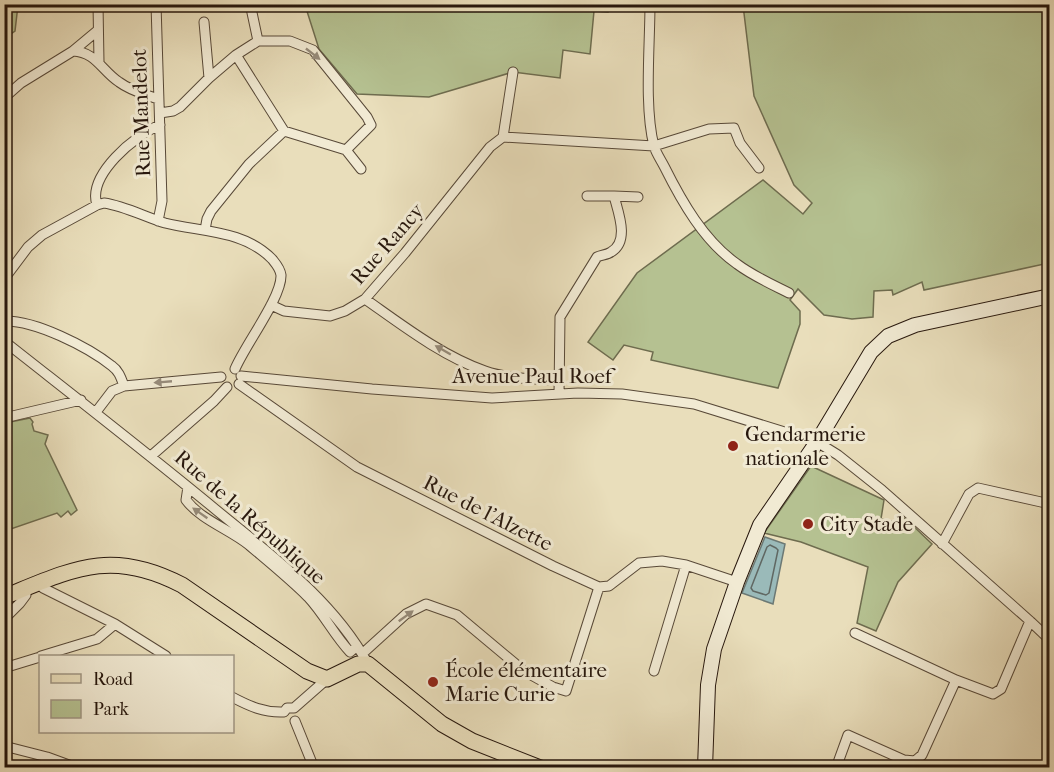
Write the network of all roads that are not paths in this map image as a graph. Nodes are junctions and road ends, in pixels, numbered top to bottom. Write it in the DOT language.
graph roads {
  1 [pos="98,4"];
  2 [pos="156,4"];
  3 [pos="650,4"];
  4 [pos="251,8"];
  5 [pos="204,22"];
  6 [pos="97,31"];
  7 [pos="258,41"];
  8 [pos="73,51"];
  9 [pos="236,55"];
  10 [pos="99,62"];
  11 [pos="513,72"];
  12 [pos="209,78"];
  13 [pos="4,98"];
  14 [pos="158,99"];
  15 [pos="159,113"];
  16 [pos="160,124"];
  17 [pos="284,131"];
  18 [pos="503,137"];
  19 [pos="654,146"];
  20 [pos="346,150"];
  21 [pos="759,168"];
  22 [pos="361,169"];
  23 [pos="587,196"];
  24 [pos="614,196"];
  25 [pos="638,197"];
  26 [pos="97,205"];
  27 [pos="158,221"];
  28 [pos="205,230"];
  29 [pos="4,279"];
  30 [pos="789,293"];
  31 [pos="1050,296"];
  32 [pos="365,299"];
  33 [pos="271,305"];
  34 [pos="4,321"];
  35 [pos="4,341"];
  36 [pos="221,376"];
  37 [pos="238,376"];
  38 [pos="534,379"];
  39 [pos="559,380"];
  40 [pos="124,386"];
  41 [pos="227,387"];
  42 [pos="559,394"];
  43 [pos="534,396"];
  44 [pos="81,400"];
  45 [pos="96,411"];
  46 [pos="4,418"];
  47 [pos="817,442"];
  48 [pos="151,456"];
  49 [pos="1050,504"];
  50 [pos="942,544"];
  51 [pos="687,565"];
  52 [pos="41,582"];
  53 [pos="737,582"];
  54 [pos="599,587"];
  55 [pos="25,589"];
  56 [pos="4,597"];
  57 [pos="4,619"];
  58 [pos="1030,621"];
  59 [pos="115,624"];
  60 [pos="855,633"];
  61 [pos="1048,636"];
  62 [pos="359,654"];
  63 [pos="47,655"];
  64 [pos="163,655"];
  65 [pos="39,658"];
  66 [pos="4,668"];
  67 [pos="654,671"];
  68 [pos="327,680"];
  69 [pos="956,681"];
  70 [pos="234,698"];
  71 [pos="294,708"];
  72 [pos="284,712"];
  73 [pos="295,721"];
  74 [pos="4,746"];
  75 [pos="77,768"];
  76 [pos="314,768"];
  77 [pos="540,768"];
  78 [pos="705,768"];
  79 [pos="836,768"];
  1 -- 6 [label="street"];
  2 -- 14 [label="street, Rue Mandelot"];
  3 -- 19 [label="street"];
  4 -- 7 [label="street"];
  5 -- 12 [label="street"];
  6 -- 8 [label="street"];
  6 -- 10 [label="street"];
  7 -- 9 [label="street"];
  7 -- 20 [label="street, one-way"];
  8 -- 10 [label="street"];
  8 -- 13 [label="street"];
  9 -- 12 [label="street"];
  9 -- 17 [label="street"];
  10 -- 14 [label="street"];
  11 -- 18 [label="street"];
  12 -- 15 [label="street"];
  14 -- 15 [label="street, Rue Mandelot"];
  15 -- 16 [label="street, Rue Mandelot"];
  16 -- 26 [label="street"];
  16 -- 27 [label="street, Rue Mandelot"];
  17 -- 20 [label="street"];
  17 -- 28 [label="street"];
  18 -- 19 [label="street"];
  18 -- 32 [label="street, Rue Rancy"];
  19 -- 21 [label="street"];
  19 -- 30 [label="street"];
  20 -- 22 [label="street"];
  23 -- 24 [label="street"];
  24 -- 25 [label="street"];
  24 -- 39 [label="street"];
  26 -- 27 [label="street"];
  26 -- 29 [label="street"];
  27 -- 28 [label="street"];
  28 -- 33 [label="street"];
  31 -- 47 [label="main road"];
  32 -- 33 [label="street, Rue Rancy"];
  38 -- 32 [label="street, one-way"];
  33 -- 37 [label="street"];
  34 -- 40 [label="street"];
  35 -- 44 [label="street, Rue de la République"];
  36 -- 37 [label="street"];
  36 -- 40 [label="street, one-way"];
  36 -- 41 [label="street"];
  37 -- 41 [label="street"];
  37 -- 43 [label="street, Avenue Paul Roef"];
  37 -- 54 [label="street, Rue de l'Alzette"];
  38 -- 39 [label="street"];
  38 -- 43 [label="street"];
  39 -- 42 [label="street"];
  40 -- 45 [label="street"];
  41 -- 48 [label="street"];
  42 -- 43 [label="street, Avenue Paul Roef"];
  42 -- 47 [label="street, Avenue Paul Roef"];
  44 -- 45 [label="street, Rue de la République"];
  44 -- 46 [label="street"];
  45 -- 48 [label="street, Rue de la République"];
  47 -- 50 [label="street, Avenue Paul Roef"];
  47 -- 53 [label="main road"];
  48 -- 62 [label="street, Rue de la République"];
  49 -- 50 [label="street"];
  50 -- 58 [label="street, Avenue Paul Roef"];
  51 -- 53 [label="street"];
  51 -- 54 [label="street"];
  51 -- 67 [label="street"];
  52 -- 55 [label="main road"];
  52 -- 59 [label="street"];
  52 -- 68 [label="main road"];
  53 -- 78 [label="main road"];
  62 -- 54 [label="street, one-way"];
  55 -- 56 [label="main road"];
  55 -- 57 [label="street"];
  58 -- 61 [label="street, Avenue Paul Roef"];
  58 -- 69 [label="street"];
  59 -- 63 [label="street"];
  59 -- 64 [label="street"];
  60 -- 69 [label="street"];
  62 -- 68 [label="main road"];
  62 -- 77 [label="main road"];
  65 -- 66 [label="street"];
  68 -- 71 [label="street"];
  69 -- 79 [label="street"];
  70 -- 72 [label="street"];
  71 -- 72 [label="street"];
  71 -- 73 [label="street"];
  72 -- 73 [label="street"];
  73 -- 76 [label="street"];
  74 -- 75 [label="street"];
}
